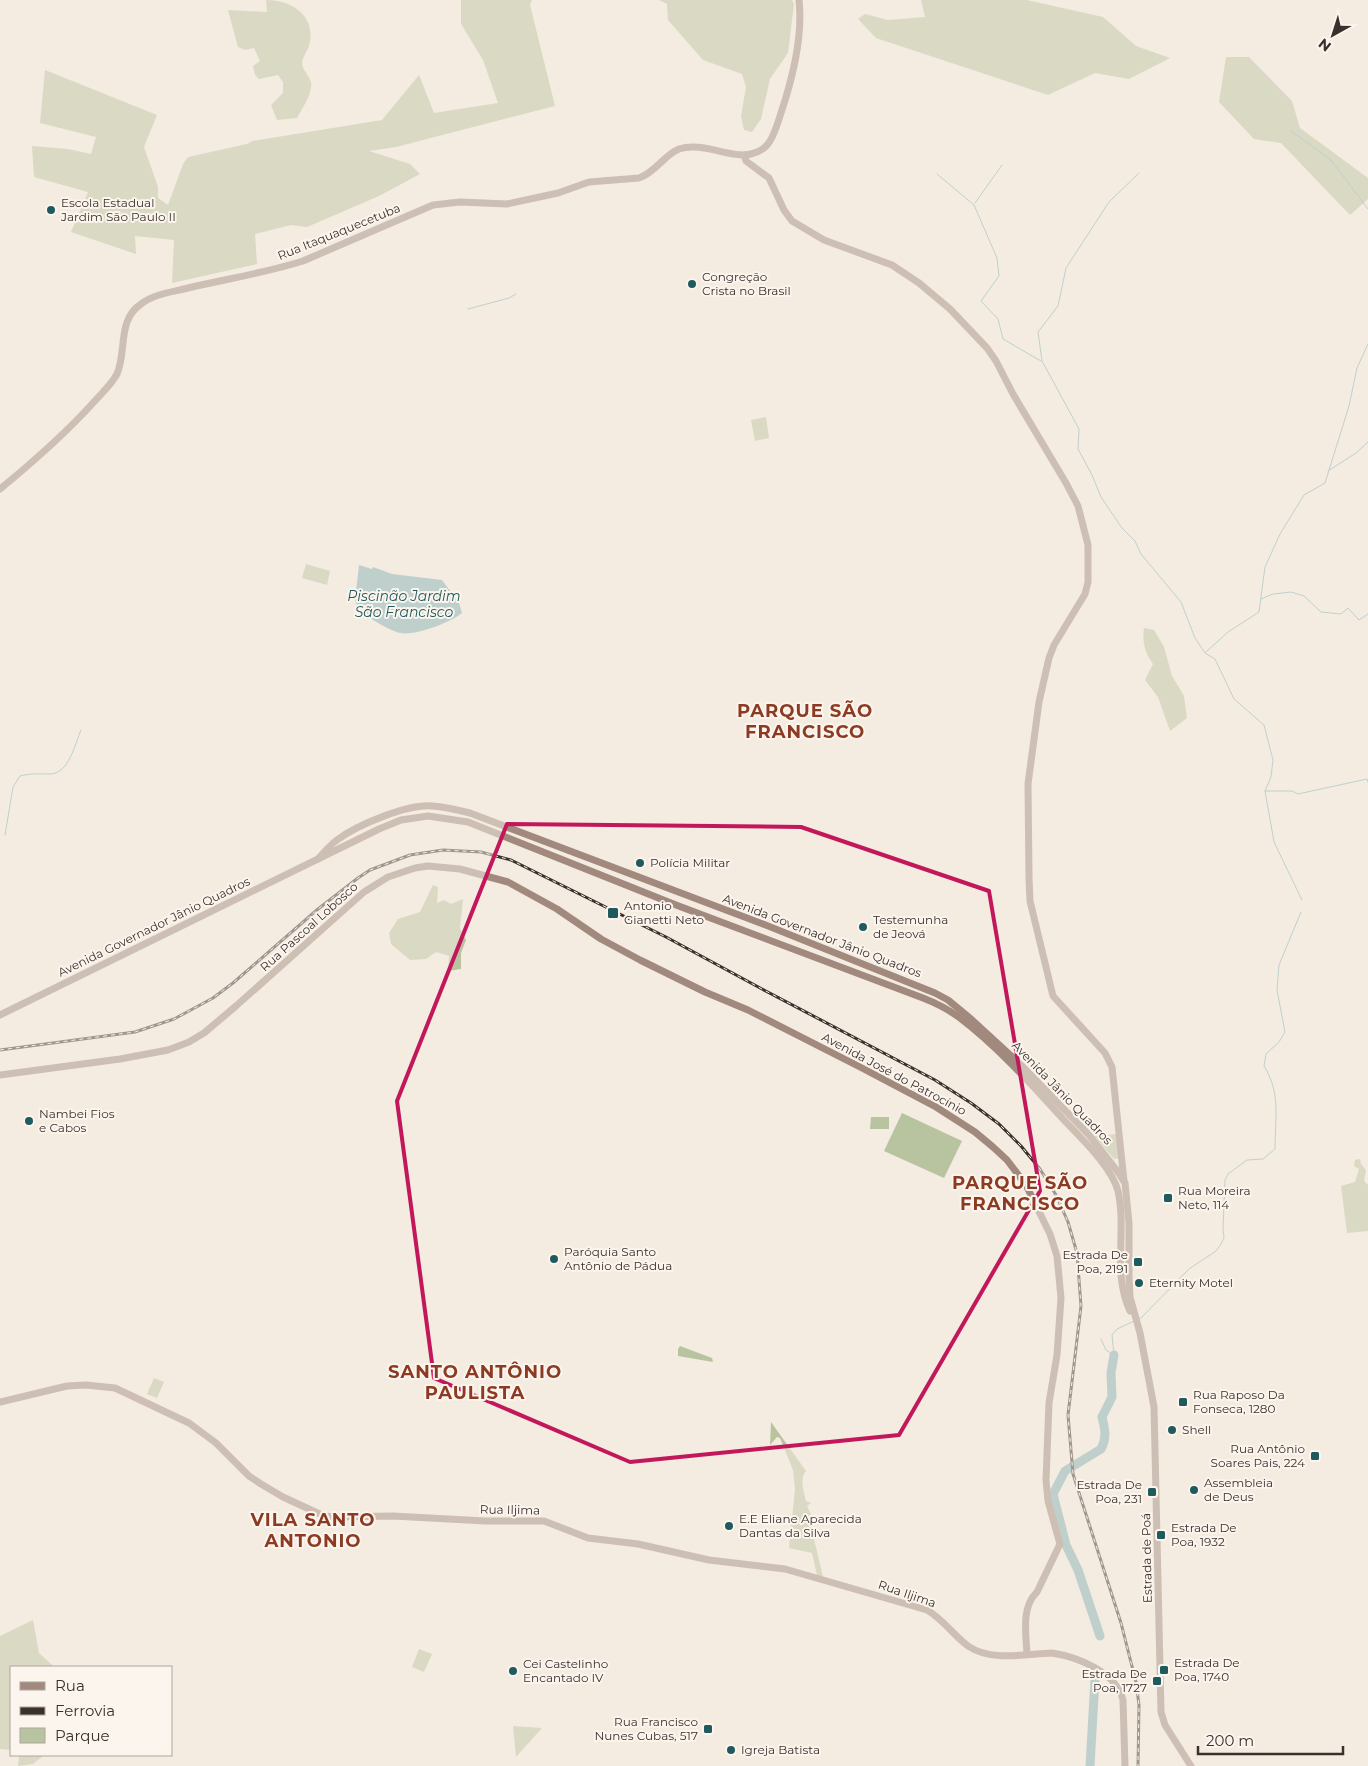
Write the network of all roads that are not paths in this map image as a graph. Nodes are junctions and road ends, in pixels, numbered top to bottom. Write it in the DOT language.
graph roads {
  1 [pos="799,0"];
  2 [pos="744,155"];
  3 [pos="0,489"];
  4 [pos="346,834"];
  5 [pos="349,844"];
  6 [pos="318,859"];
  7 [pos="638,876"];
  8 [pos="629,885"];
  9 [pos="673,890"];
  10 [pos="644,891"];
  11 [pos="717,907"];
  12 [pos="695,912"];
  13 [pos="757,922"];
  14 [pos="771,928"];
  15 [pos="752,933"];
  16 [pos="769,940"];
  17 [pos="656,968"];
  18 [pos="943,997"];
  19 [pos="939,1005"];
  20 [pos="0,1015"];
  21 [pos="977,1028"];
  22 [pos="0,1075"];
  23 [pos="1122,1160"];
  24 [pos="1118,1172"];
  25 [pos="1124,1183"];
  26 [pos="1116,1184"];
  27 [pos="1121,1255"];
  28 [pos="1130,1258"];
  29 [pos="1135,1318"];
  30 [pos="0,1402"];
  31 [pos="1027,1654"];
  32 [pos="1124,1766"];
  33 [pos="1190,1766"];
  1 -- 2 [label="main road"];
  2 -- 3 [label="main road, Rua Itaquaquecetuba"];
  2 -- 23 [label="main road"];
  4 -- 5 [label="main road"];
  4 -- 6 [label="main road, Avenida Governador Jânio Quadros"];
  4 -- 7 [label="main road, Avenida Governador Jânio Quadros"];
  5 -- 6 [label="main road, Avenida Governador Jânio Quadros"];
  5 -- 8 [label="main road, Avenida Governador Jânio Quadros"];
  6 -- 20 [label="main road, Avenida Governador Jânio Quadros"];
  7 -- 8 [label="main road"];
  7 -- 9 [label="main road, Avenida Governador Jânio Quadros"];
  8 -- 10 [label="main road, Avenida Governador Jânio Quadros"];
  9 -- 10 [label="main road"];
  9 -- 11 [label="main road, Avenida Governador Jânio Quadros"];
  10 -- 12 [label="main road, Avenida Governador Jânio Quadros"];
  11 -- 12 [label="main road"];
  11 -- 13 [label="main road, Avenida Governador Jânio Quadros"];
  12 -- 15 [label="main road, Avenida Governador Jânio Quadros"];
  13 -- 14 [label="main road, Avenida Governador Jânio Quadros"];
  13 -- 15 [label="main road"];
  14 -- 16 [label="main road"];
  14 -- 18 [label="main road, Avenida Governador Jânio Quadros"];
  15 -- 16 [label="main road, Avenida Governador Jânio Quadros"];
  16 -- 19 [label="main road, Avenida Governador Jânio Quadros"];
  17 -- 22 [label="main road, Rua Pascoal Lobosco"];
  17 -- 31 [label="main road, Avenida José do Patrocínio"];
  18 -- 19 [label="main road"];
  18 -- 21 [label="main road, Avenida Governador Jânio Quadros"];
  19 -- 21 [label="main road, Avenida Governador Jânio Quadros"];
  21 -- 24 [label="main road, Avenida Jânio Quadros"];
  21 -- 26 [label="main road, Avenida Jânio Quadros"];
  23 -- 24 [label="main road"];
  23 -- 25 [label="main road"];
  24 -- 25 [label="main road, Avenida Jânio Quadros"];
  24 -- 26 [label="main road"];
  25 -- 28 [label="main road, Avenida Jânio Quadros"];
  26 -- 27 [label="main road, Avenida Jânio Quadros"];
  27 -- 28 [label="main road"];
  27 -- 29 [label="main road, Avenida Jânio Quadros"];
  28 -- 29 [label="main road, Avenida Jânio Quadros"];
  29 -- 33 [label="main road, Estrada de Poá"];
  30 -- 31 [label="main road, Rua Iljima"];
  31 -- 32 [label="main road, Rua Iljima"];
}
